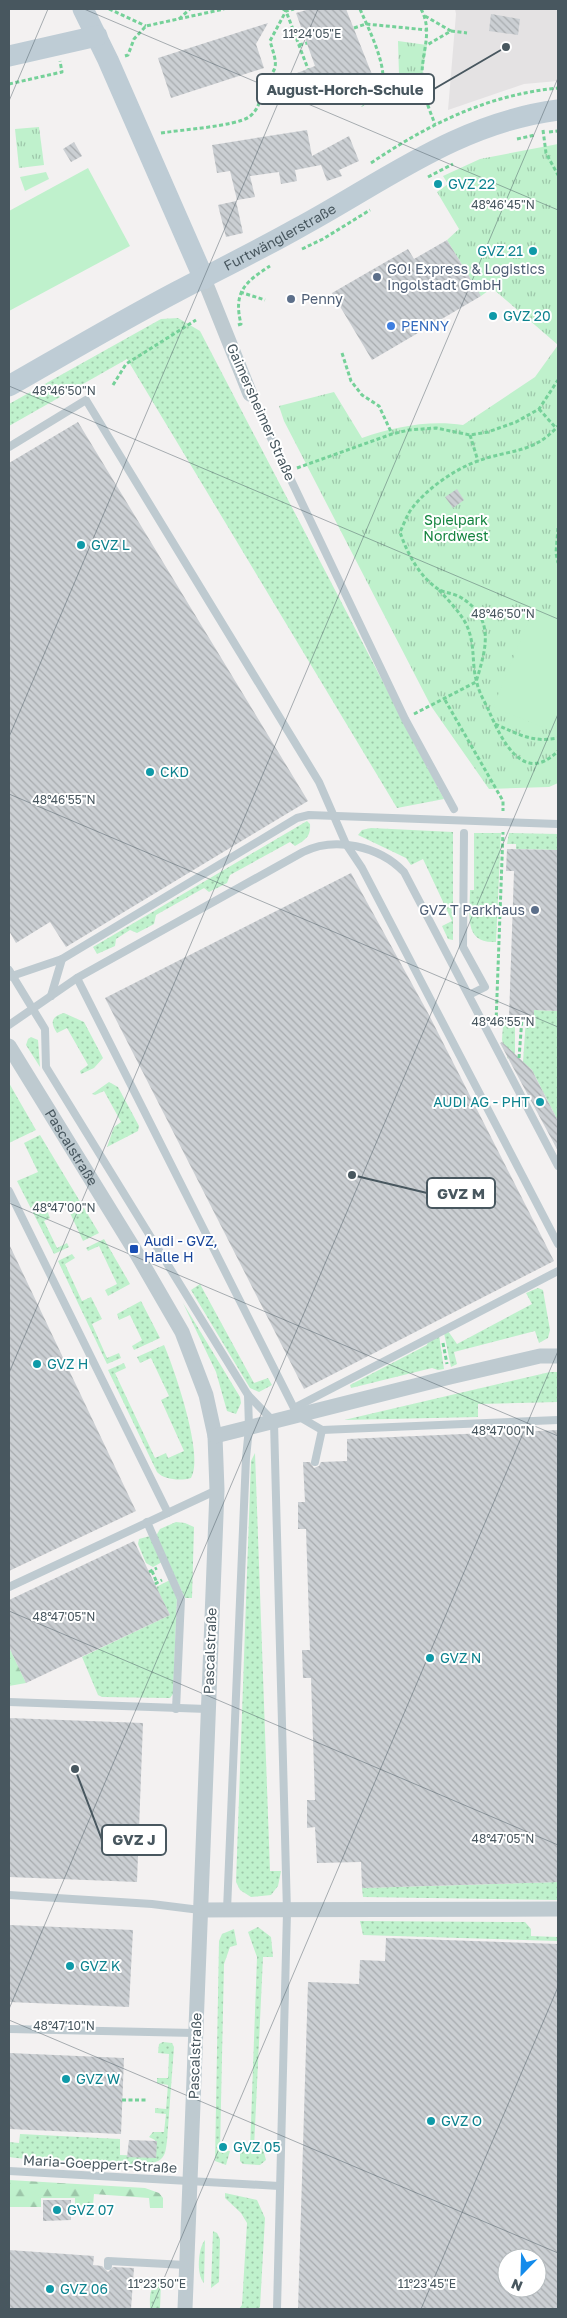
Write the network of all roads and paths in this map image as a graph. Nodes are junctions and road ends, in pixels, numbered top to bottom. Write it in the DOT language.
graph roads {
  1 [pos="83,9"];
  2 [pos="109,9"];
  3 [pos="190,9"];
  4 [pos="224,9"];
  5 [pos="294,9"];
  6 [pos="360,9"];
  7 [pos="421,9"];
  8 [pos="285,10"];
  9 [pos="425,16"];
  10 [pos="179,20"];
  11 [pos="366,24"];
  12 [pos="146,26"];
  13 [pos="354,28"];
  14 [pos="427,30"];
  15 [pos="451,31"];
  16 [pos="467,33"];
  17 [pos="97,36"];
  18 [pos="306,42"];
  19 [pos="299,45"];
  20 [pos="427,45"];
  21 [pos="56,46"];
  22 [pos="9,56"];
  23 [pos="108,60"];
  24 [pos="308,69"];
  25 [pos="9,84"];
  26 [pos="532,90"];
  27 [pos="317,94"];
  28 [pos="359,99"];
  29 [pos="363,106"];
  30 [pos="548,111"];
  31 [pos="435,125"];
  32 [pos="160,133"];
  33 [pos="544,133"];
  34 [pos="516,140"];
  35 [pos="456,162"];
  36 [pos="558,175"];
  37 [pos="422,180"];
  38 [pos="372,209"];
  39 [pos="300,250"];
  40 [pos="276,262"];
  41 [pos="204,279"];
  42 [pos="265,300"];
  43 [pos="196,320"];
  44 [pos="342,353"];
  45 [pos="558,380"];
  46 [pos="113,385"];
  47 [pos="9,386"];
  48 [pos="250,394"];
  49 [pos="539,409"];
  50 [pos="557,427"];
  51 [pos="392,434"];
  52 [pos="470,435"];
  53 [pos="9,447"];
  54 [pos="478,461"];
  55 [pos="287,472"];
  56 [pos="558,528"];
  57 [pos="558,563"];
  58 [pos="438,589"];
  59 [pos="476,682"];
  60 [pos="445,700"];
  61 [pos="405,718"];
  62 [pos="494,724"];
  63 [pos="558,738"];
  64 [pos="558,752"];
  65 [pos="454,809"];
  66 [pos="336,816"];
  67 [pos="504,823"];
  68 [pos="558,824"];
  69 [pos="464,833"];
  70 [pos="346,844"];
  71 [pos="464,947"];
  72 [pos="448,954"];
  73 [pos="62,959"];
  74 [pos="10,975"];
  75 [pos="77,978"];
  76 [pos="469,995"];
  77 [pos="51,996"];
  78 [pos="33,1009"];
  79 [pos="497,1021"];
  80 [pos="9,1024"];
  81 [pos="489,1033"];
  82 [pos="9,1046"];
  83 [pos="519,1058"];
  84 [pos="558,1166"];
  85 [pos="9,1191"];
  86 [pos="558,1244"];
  87 [pos="558,1271"];
  88 [pos="441,1333"];
  89 [pos="558,1356"];
  90 [pos="450,1377"];
  91 [pos="248,1395"];
  92 [pos="296,1412"];
  93 [pos="558,1420"];
  94 [pos="274,1422"];
  95 [pos="249,1428"];
  96 [pos="322,1430"];
  97 [pos="215,1436"];
  98 [pos="314,1462"];
  99 [pos="217,1490"];
  100 [pos="168,1513"];
  101 [pos="147,1522"];
  102 [pos="152,1571"];
  103 [pos="157,1583"];
  104 [pos="9,1587"];
  105 [pos="9,1702"];
  106 [pos="176,1709"];
  107 [pos="207,1709"];
  108 [pos="9,1895"];
  109 [pos="558,1909"];
  110 [pos="200,1910"];
  111 [pos="227,1910"];
  112 [pos="288,1912"];
  113 [pos="9,2028"];
  114 [pos="195,2033"];
  115 [pos="122,2100"];
  116 [pos="147,2100"];
  117 [pos="9,2171"];
  118 [pos="190,2182"];
  119 [pos="279,2186"];
  120 [pos="186,2265"];
  121 [pos="108,2266"];
  122 [pos="184,2309"];
  123 [pos="277,2309"];
  1 -- 17 [label="street, Gaimersheimer Straße"];
  2 -- 12 [label="path"];
  3 -- 10 [label="path"];
  4 -- 10 [label="path"];
  5 -- 8 [label="path"];
  6 -- 11 [label="path"];
  7 -- 9 [label="path"];
  8 -- 19 [label="path"];
  8 -- 32 [label="path"];
  9 -- 14 [label="path"];
  9 -- 15 [label="path"];
  10 -- 12 [label="path"];
  11 -- 13 [label="path"];
  11 -- 14 [label="path"];
  11 -- 28 [label="path"];
  12 -- 23 [label="path"];
  14 -- 20 [label="path"];
  15 -- 16 [label="path"];
  15 -- 20 [label="path"];
  17 -- 21 [label="street"];
  17 -- 23 [label="street, Gaimersheimer Straße"];
  18 -- 19 [label="path"];
  19 -- 24 [label="path"];
  20 -- 31 [label="path"];
  21 -- 22 [label="street"];
  21 -- 25 [label="path"];
  23 -- 41 [label="street, Gaimersheimer Straße"];
  26 -- 30 [label="path"];
  27 -- 28 [label="path"];
  28 -- 29 [label="path"];
  30 -- 33 [label="path"];
  30 -- 41 [label="street, Furtwänglerstraße"];
  33 -- 34 [label="path"];
  33 -- 36 [label="path"];
  35 -- 37 [label="path"];
  38 -- 39 [label="path"];
  40 -- 42 [label="path"];
  41 -- 47 [label="street, Furtwänglerstraße"];
  41 -- 48 [label="street, Gaimersheimer Straße"];
  43 -- 46 [label="path"];
  44 -- 51 [label="path"];
  45 -- 49 [label="path"];
  48 -- 55 [label="lane, Gaimersheimer Straße"];
  49 -- 50 [label="path"];
  49 -- 52 [label="path"];
  50 -- 54 [label="path"];
  51 -- 52 [label="path"];
  51 -- 55 [label="path"];
  52 -- 54 [label="path"];
  53 -- 66 [label="lane"];
  54 -- 58 [label="path"];
  55 -- 61 [label="lane, Gaimersheimer Straße"];
  56 -- 57 [label="path"];
  58 -- 59 [label="path"];
  58 -- 59 [label="path"];
  59 -- 60 [label="path"];
  59 -- 62 [label="path"];
  60 -- 61 [label="path"];
  60 -- 67 [label="path"];
  61 -- 65 [label="lane, Gaimersheimer Straße"];
  62 -- 63 [label="path"];
  62 -- 64 [label="path"];
  66 -- 67 [label="lane"];
  66 -- 70 [label="lane"];
  66 -- 73 [label="lane"];
  67 -- 68 [label="lane"];
  67 -- 79 [label="path"];
  69 -- 71 [label="lane"];
  70 -- 72 [label="lane"];
  70 -- 75 [label="lane"];
  70 -- 86 [label="lane"];
  71 -- 72 [label="lane"];
  71 -- 76 [label="lane"];
  72 -- 76 [label="lane"];
  73 -- 74 [label="lane"];
  73 -- 77 [label="lane"];
  74 -- 78 [label="lane"];
  75 -- 77 [label="lane"];
  75 -- 92 [label="lane"];
  76 -- 81 [label="lane"];
  77 -- 78 [label="lane"];
  78 -- 80 [label="lane"];
  78 -- 91 [label="lane"];
  79 -- 81 [label="path"];
  79 -- 83 [label="path"];
  81 -- 84 [label="lane"];
  82 -- 97 [label="street, Pascalstraße"];
  85 -- 100 [label="lane"];
  87 -- 88 [label="lane"];
  88 -- 90 [label="path"];
  88 -- 92 [label="lane"];
  89 -- 90 [label="street"];
  90 -- 92 [label="street"];
  91 -- 94 [label="lane"];
  91 -- 95 [label="lane"];
  92 -- 94 [label="street"];
  92 -- 96 [label="lane"];
  93 -- 96 [label="lane"];
  94 -- 95 [label="street"];
  94 -- 112 [label="lane"];
  95 -- 97 [label="street"];
  95 -- 111 [label="lane"];
  96 -- 98 [label="lane"];
  97 -- 99 [label="street, Pascalstraße"];
  99 -- 100 [label="lane"];
  99 -- 107 [label="street, Pascalstraße"];
  100 -- 101 [label="lane"];
  101 -- 104 [label="lane"];
  101 -- 106 [label="lane"];
  102 -- 103 [label="path"];
  105 -- 106 [label="lane"];
  106 -- 107 [label="lane"];
  107 -- 110 [label="street, Pascalstraße"];
  108 -- 110 [label="lane"];
  109 -- 112 [label="street"];
  110 -- 111 [label="street"];
  110 -- 114 [label="street, Pascalstraße"];
  111 -- 112 [label="street"];
  112 -- 119 [label="lane"];
  113 -- 114 [label="lane"];
  114 -- 118 [label="street, Pascalstraße"];
  115 -- 116 [label="path"];
  117 -- 118 [label="lane, Maria-Goeppert-Straße"];
  118 -- 119 [label="lane, Maria-Goeppert-Straße"];
  118 -- 120 [label="street, Pascalstraße"];
  119 -- 123 [label="lane"];
  120 -- 121 [label="lane"];
  120 -- 122 [label="street, Pascalstraße"];
}
